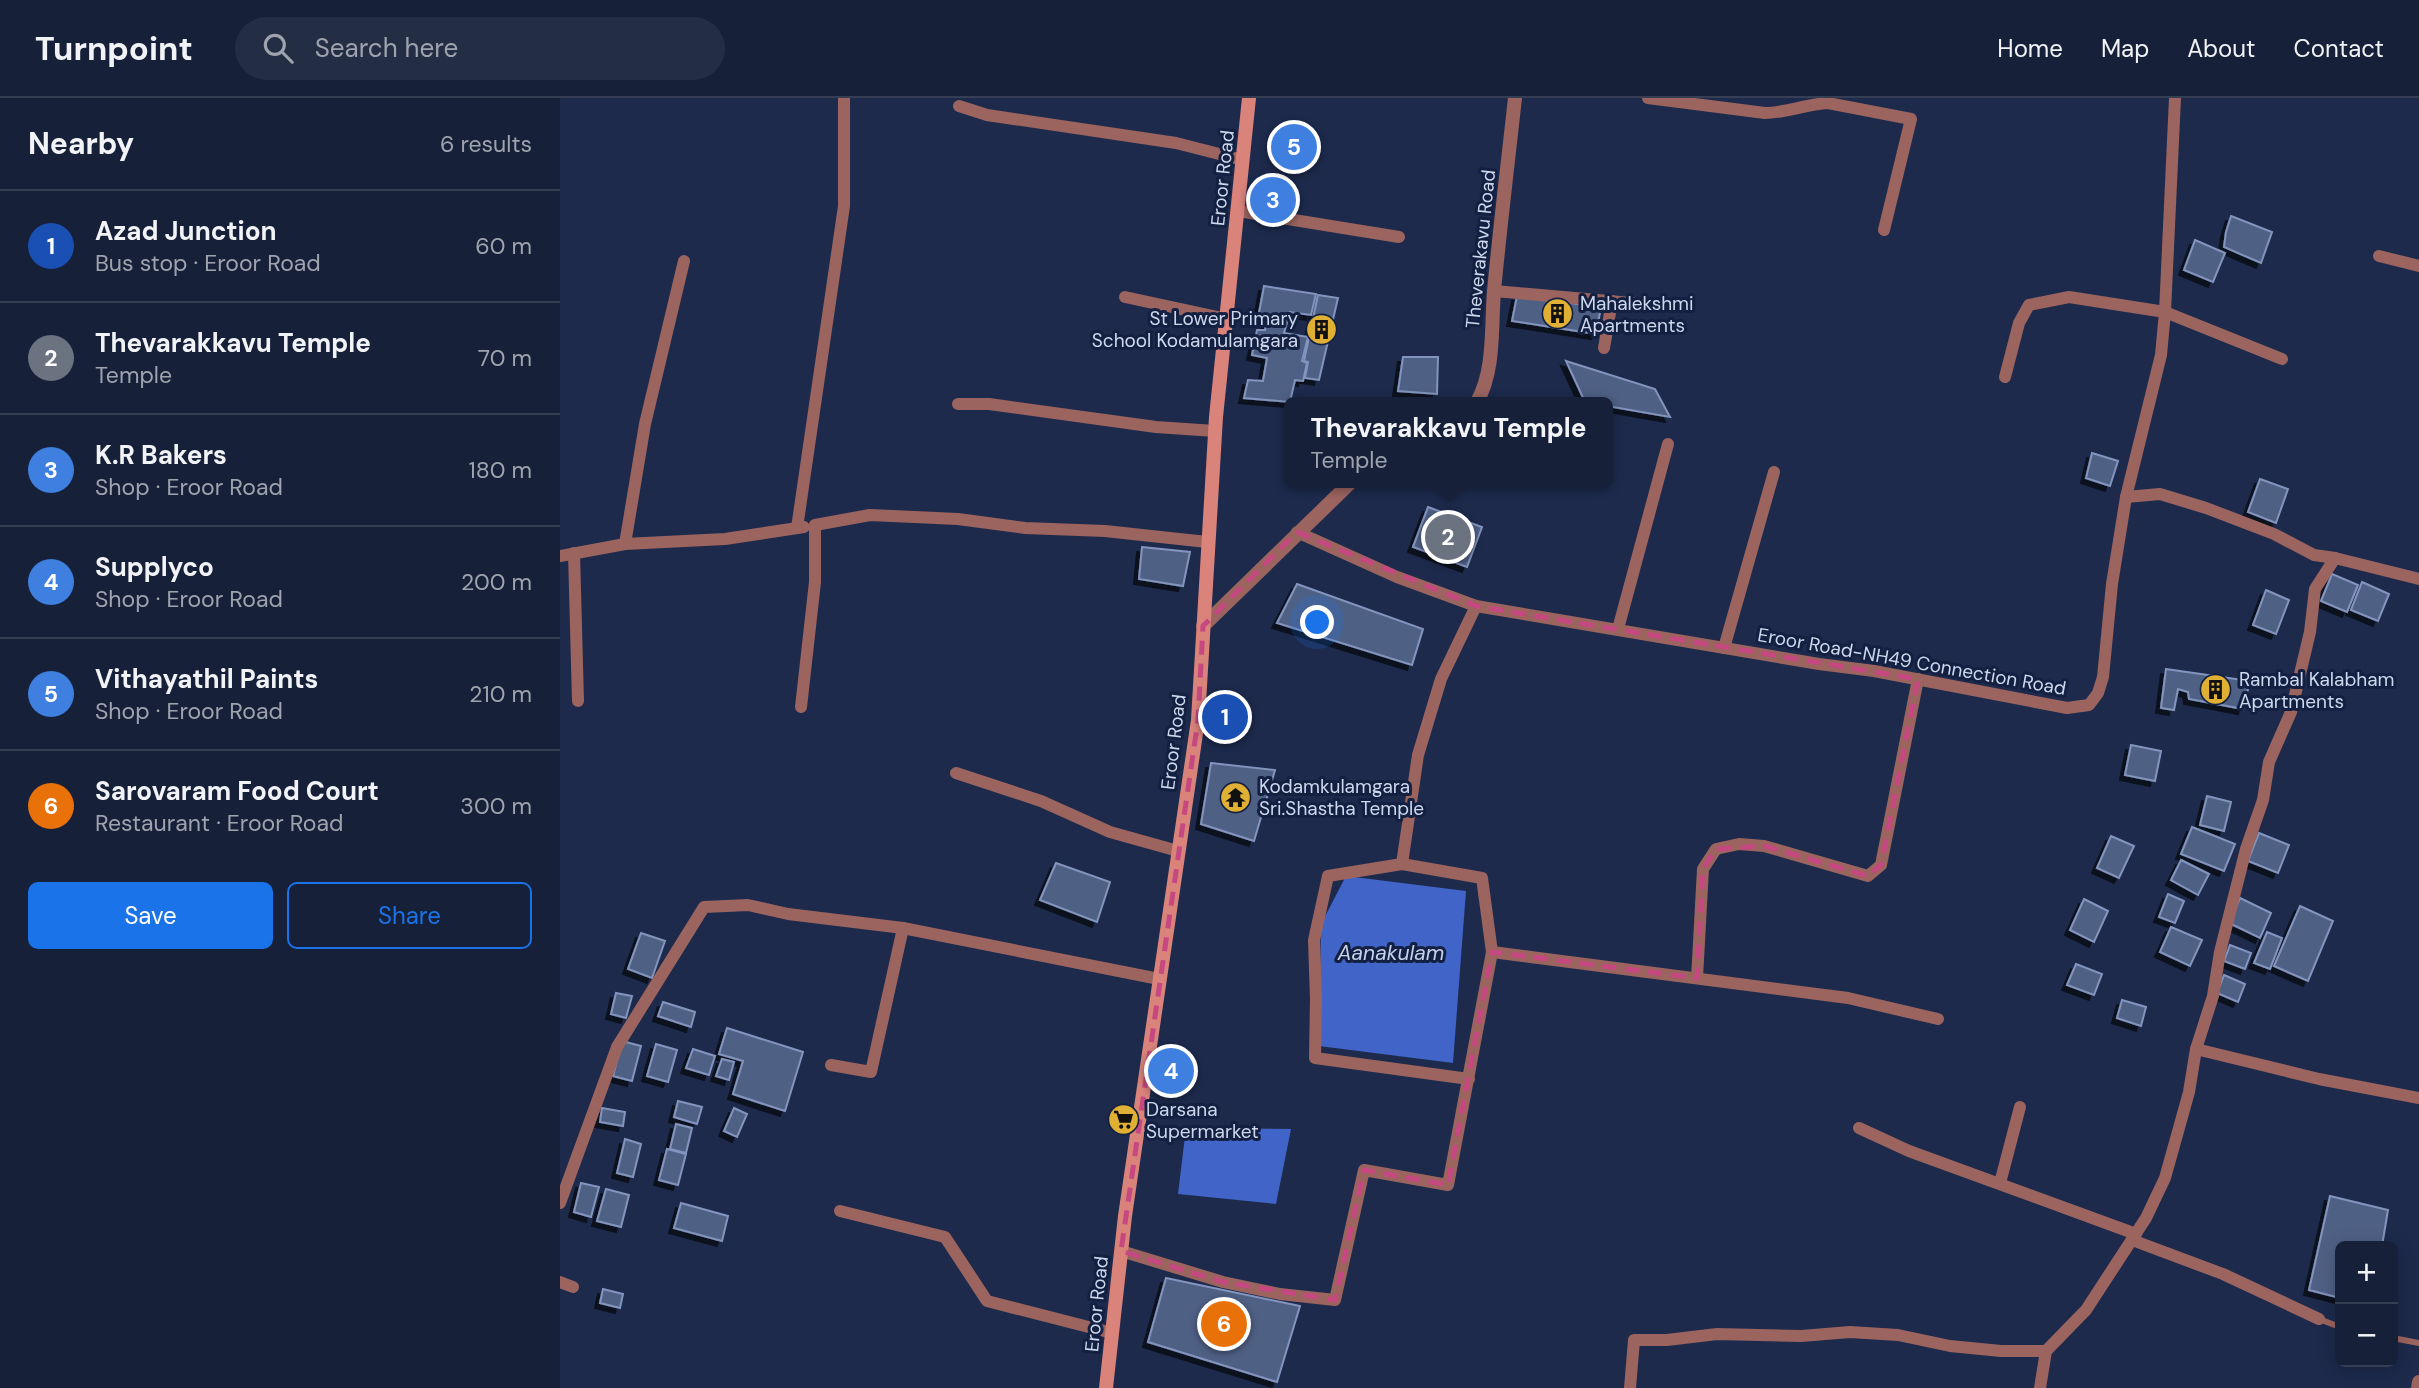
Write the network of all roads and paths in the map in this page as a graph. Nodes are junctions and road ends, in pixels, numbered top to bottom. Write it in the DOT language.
graph roads {
  1 [pos="844,98"];
  2 [pos="1250,98"];
  3 [pos="1515,98"];
  4 [pos="1648,98"];
  5 [pos="2175,98"];
  6 [pos="959,106"];
  7 [pos="1243,160"];
  8 [pos="1238,211"];
  9 [pos="1884,230"];
  10 [pos="1399,237"];
  11 [pos="2379,257"];
  12 [pos="684,261"];
  13 [pos="2419,266"];
  14 [pos="1494,291"];
  15 [pos="1125,297"];
  16 [pos="1612,301"];
  17 [pos="1654,305"];
  18 [pos="2165,312"];
  19 [pos="1227,320"];
  20 [pos="1604,348"];
  21 [pos="2282,359"];
  22 [pos="2005,377"];
  23 [pos="1480,397"];
  24 [pos="958,404"];
  25 [pos="1215,431"];
  26 [pos="1668,444"];
  27 [pos="1774,472"];
  28 [pos="1345,488"];
  29 [pos="2126,497"];
  30 [pos="815,525"];
  31 [pos="797,528"];
  32 [pos="1297,532"];
  33 [pos="1207,542"];
  34 [pos="625,544"];
  35 [pos="574,553"];
  36 [pos="560,556"];
  37 [pos="2335,558"];
  38 [pos="2419,579"];
  39 [pos="1476,606"];
  40 [pos="1203,626"];
  41 [pos="1618,629"];
  42 [pos="1724,648"];
  43 [pos="1918,679"];
  44 [pos="578,701"];
  45 [pos="801,707"];
  46 [pos="956,772"];
  47 [pos="1178,851"];
  48 [pos="1402,864"];
  49 [pos="904,928"];
  50 [pos="1492,951"];
  51 [pos="1697,978"];
  52 [pos="1160,979"];
  53 [pos="1938,1018"];
  54 [pos="2196,1049"];
  55 [pos="831,1065"];
  56 [pos="1469,1079"];
  57 [pos="2419,1098"];
  58 [pos="2020,1107"];
  59 [pos="1859,1128"];
  60 [pos="2000,1183"];
  61 [pos="560,1203"];
  62 [pos="840,1211"];
  63 [pos="2134,1237"];
  64 [pos="1121,1251"];
  65 [pos="560,1282"];
  66 [pos="573,1287"];
  67 [pos="2319,1318"];
  68 [pos="2335,1325"];
  69 [pos="1112,1333"];
  70 [pos="2398,1339"];
  71 [pos="2419,1343"];
  72 [pos="2046,1351"];
  73 [pos="2419,1382"];
  74 [pos="1106,1388"];
  75 [pos="1630,1388"];
  76 [pos="2040,1388"];
  77 [pos="2418,1388"];
  1 -- 31 [label="street"];
  2 -- 7 [label="main road, Eroor Road"];
  3 -- 14 [label="street, Theverakavu Road"];
  4 -- 9 [label="street"];
  5 -- 18 [label="street, Eroor Road-NH49 Connection Road"];
  6 -- 7 [label="street"];
  7 -- 8 [label="main road, Eroor Road"];
  8 -- 10 [label="street"];
  8 -- 19 [label="main road, Eroor Road"];
  11 -- 13 [label="street"];
  12 -- 34 [label="street"];
  14 -- 16 [label="street"];
  14 -- 23 [label="street, Theverakavu Road"];
  15 -- 19 [label="street"];
  16 -- 17 [label="street"];
  16 -- 20 [label="street"];
  18 -- 21 [label="street"];
  18 -- 22 [label="street"];
  18 -- 29 [label="street, Eroor Road-NH49 Connection Road"];
  19 -- 25 [label="main road, Eroor Road"];
  24 -- 25 [label="street"];
  25 -- 33 [label="main road, Eroor Road"];
  26 -- 41 [label="street"];
  27 -- 42 [label="street"];
  28 -- 32 [label="street"];
  29 -- 37 [label="street"];
  29 -- 43 [label="street, Eroor Road-NH49 Connection Road"];
  30 -- 31 [label="street"];
  30 -- 33 [label="street"];
  30 -- 45 [label="street"];
  31 -- 34 [label="street"];
  32 -- 39 [label="street, Eroor Road-NH49 Connection Road"];
  32 -- 40 [label="street"];
  33 -- 40 [label="main road, Eroor Road"];
  34 -- 35 [label="street"];
  35 -- 36 [label="street"];
  35 -- 44 [label="street"];
  37 -- 38 [label="street"];
  37 -- 54 [label="street"];
  39 -- 41 [label="street, Eroor Road-NH49 Connection Road"];
  39 -- 48 [label="street"];
  40 -- 47 [label="main road, Eroor Road"];
  41 -- 42 [label="street, Eroor Road-NH49 Connection Road"];
  42 -- 43 [label="street, Eroor Road-NH49 Connection Road"];
  43 -- 51 [label="street"];
  46 -- 47 [label="street"];
  47 -- 52 [label="main road, Eroor Road"];
  48 -- 50 [label="street"];
  48 -- 56 [label="street"];
  49 -- 52 [label="street"];
  49 -- 55 [label="street"];
  49 -- 61 [label="street"];
  50 -- 51 [label="street"];
  50 -- 56 [label="street"];
  51 -- 53 [label="street"];
  52 -- 64 [label="main road, Eroor Road"];
  54 -- 57 [label="street"];
  54 -- 63 [label="street"];
  56 -- 64 [label="street"];
  58 -- 60 [label="street"];
  59 -- 60 [label="street"];
  60 -- 63 [label="street"];
  62 -- 69 [label="street"];
  63 -- 67 [label="street"];
  63 -- 72 [label="street"];
  64 -- 69 [label="main road, Eroor Road"];
  65 -- 66 [label="street"];
  67 -- 68 [label="lane"];
  69 -- 74 [label="main road, Eroor Road"];
  70 -- 71 [label="lane"];
  72 -- 75 [label="street"];
  72 -- 76 [label="street"];
  73 -- 77 [label="street"];
}
